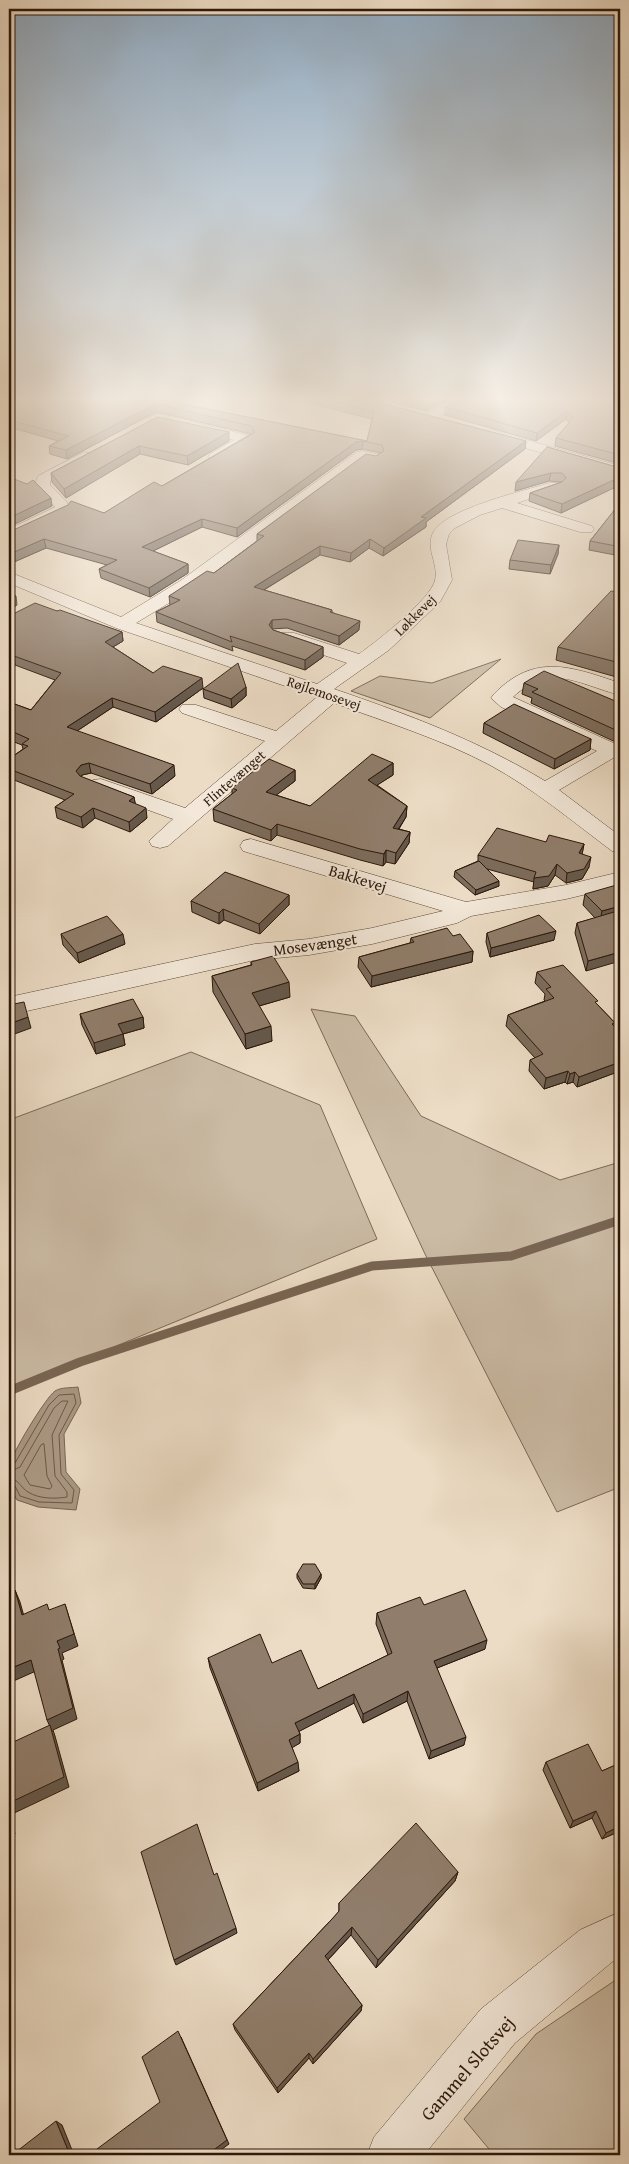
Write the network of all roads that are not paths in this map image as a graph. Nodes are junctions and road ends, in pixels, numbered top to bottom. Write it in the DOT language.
graph roads {
  1 [pos="56,499"];
  2 [pos="302,499"];
  3 [pos="512,499"];
  4 [pos="502,502"];
  5 [pos="586,529"];
  6 [pos="9,535"];
  7 [pos="9,577"];
  8 [pos="52,595"];
  9 [pos="35,604"];
  10 [pos="122,624"];
  11 [pos="280,634"];
  12 [pos="360,661"];
  13 [pos="620,689"];
  14 [pos="325,693"];
  15 [pos="189,709"];
  16 [pos="280,739"];
  17 [pos="616,752"];
  18 [pos="90,781"];
  19 [pos="545,790"];
  20 [pos="188,817"];
  21 [pos="160,841"];
  22 [pos="251,846"];
  23 [pos="620,846"];
  24 [pos="620,879"];
  25 [pos="465,910"];
  26 [pos="9,1006"];
  27 [pos="620,1934"];
  28 [pos="392,2155"];
  1 -- 6 [label="street"];
  2 -- 10 [label="street"];
  3 -- 4 [label="street, Løkkevej"];
  4 -- 5 [label="street"];
  4 -- 12 [label="street, Løkkevej"];
  7 -- 8 [label="street, Røjlemosevej"];
  8 -- 9 [label="street"];
  8 -- 10 [label="street, Røjlemosevej"];
  10 -- 14 [label="street, Røjlemosevej"];
  11 -- 12 [label="street"];
  12 -- 14 [label="street, Løkkevej"];
  13 -- 17 [label="street"];
  14 -- 16 [label="street, Flintevænget"];
  14 -- 19 [label="street, Røjlemosevej"];
  15 -- 16 [label="street, Flintevænget"];
  16 -- 20 [label="street, Flintevænget"];
  17 -- 19 [label="street"];
  18 -- 20 [label="street, Flintevænget"];
  19 -- 23 [label="street, Røjlemosevej"];
  20 -- 21 [label="street, Flintevænget"];
  22 -- 25 [label="street, Bakkevej"];
  24 -- 25 [label="street, Mosevænget"];
  25 -- 26 [label="street, Mosevænget"];
  27 -- 28 [label="street, Gammel Slotsvej"];
}
